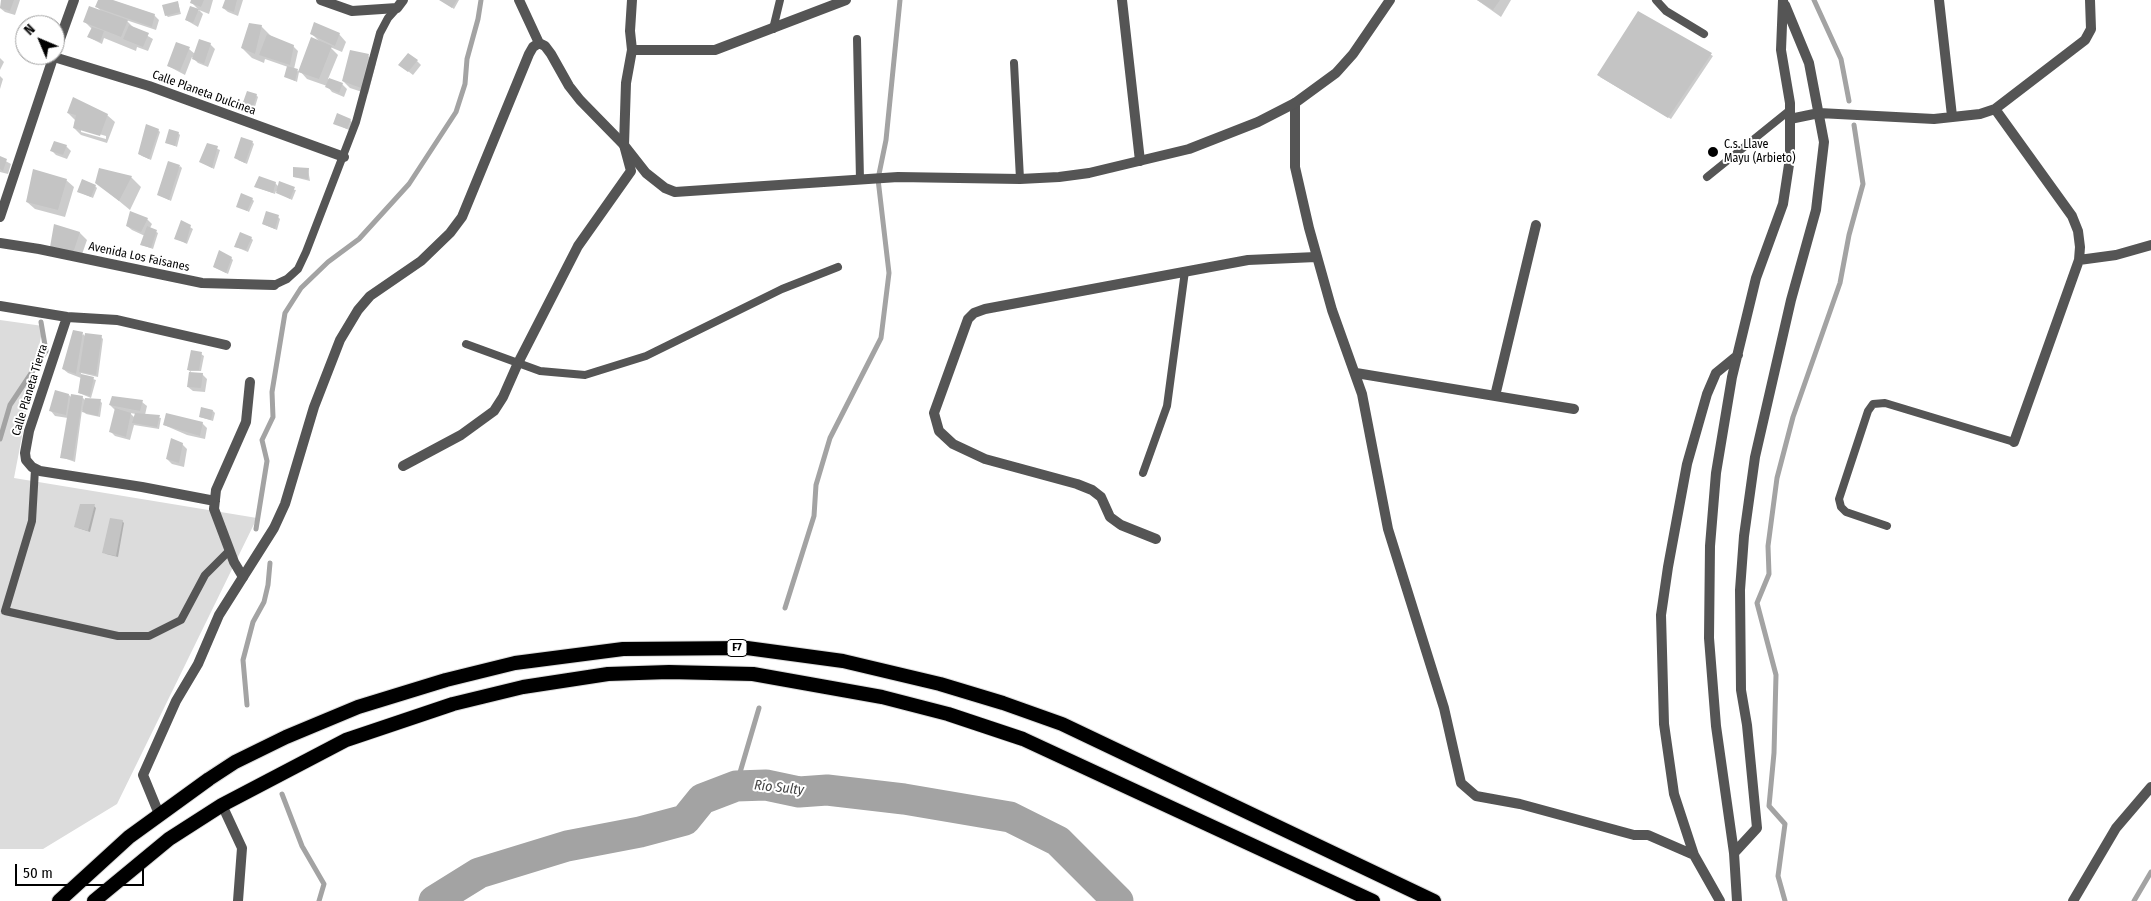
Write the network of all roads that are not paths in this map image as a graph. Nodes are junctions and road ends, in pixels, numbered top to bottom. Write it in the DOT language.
graph roads {
  1 [pos="74,0"];
  2 [pos="321,0"];
  3 [pos="519,0"];
  4 [pos="632,0"];
  5 [pos="780,0"];
  6 [pos="846,0"];
  7 [pos="1122,0"];
  8 [pos="1390,0"];
  9 [pos="1656,0"];
  10 [pos="1783,0"];
  11 [pos="1940,0"];
  12 [pos="2090,0"];
  13 [pos="400,4"];
  14 [pos="65,25"];
  15 [pos="773,29"];
  16 [pos="1704,34"];
  17 [pos="857,39"];
  18 [pos="539,43"];
  19 [pos="632,50"];
  20 [pos="65,59"];
  21 [pos="1014,63"];
  22 [pos="51,65"];
  23 [pos="1294,103"];
  24 [pos="1996,109"];
  25 [pos="1819,113"];
  26 [pos="1790,115"];
  27 [pos="1952,116"];
  28 [pos="624,145"];
  29 [pos="344,156"];
  30 [pos="1140,161"];
  31 [pos="1707,177"];
  32 [pos="1020,179"];
  33 [pos="860,180"];
  34 [pos="0,218"];
  35 [pos="1536,225"];
  36 [pos="0,243"];
  37 [pos="2151,245"];
  38 [pos="1316,257"];
  39 [pos="2079,260"];
  40 [pos="838,266"];
  41 [pos="1185,271"];
  42 [pos="274,285"];
  43 [pos="0,306"];
  44 [pos="67,317"];
  45 [pos="466,344"];
  46 [pos="226,345"];
  47 [pos="1738,355"];
  48 [pos="518,363"];
  49 [pos="1356,374"];
  50 [pos="250,382"];
  51 [pos="1495,396"];
  52 [pos="1574,409"];
  53 [pos="2014,442"];
  54 [pos="403,466"];
  55 [pos="34,469"];
  56 [pos="1143,473"];
  57 [pos="215,501"];
  58 [pos="1887,526"];
  59 [pos="1156,539"];
  60 [pos="229,551"];
  61 [pos="243,578"];
  62 [pos="2151,787"];
  63 [pos="222,805"];
  64 [pos="159,814"];
  65 [pos="1734,853"];
  66 [pos="1694,855"];
  67 [pos="59,901"];
  68 [pos="94,901"];
  69 [pos="238,901"];
  70 [pos="1373,901"];
  71 [pos="1434,901"];
  72 [pos="1720,901"];
  73 [pos="1737,901"];
  74 [pos="2073,901"];
  1 -- 14 [label="street"];
  2 -- 13 [label="street"];
  3 -- 18 [label="street"];
  4 -- 19 [label="street"];
  5 -- 15 [label="lane"];
  6 -- 15 [label="street"];
  7 -- 30 [label="street"];
  8 -- 23 [label="street"];
  9 -- 16 [label="lane"];
  10 -- 25 [label="street"];
  10 -- 26 [label="street"];
  11 -- 27 [label="street"];
  12 -- 24 [label="street"];
  13 -- 29 [label="lane"];
  15 -- 19 [label="street"];
  17 -- 33 [label="lane"];
  18 -- 28 [label="street"];
  18 -- 61 [label="street"];
  19 -- 28 [label="street"];
  20 -- 29 [label="street, Calle Planeta Dulcinea"];
  21 -- 32 [label="lane"];
  22 -- 34 [label="street"];
  23 -- 30 [label="street"];
  23 -- 38 [label="street"];
  24 -- 27 [label="street"];
  24 -- 39 [label="street"];
  25 -- 26 [label="street"];
  25 -- 27 [label="street"];
  25 -- 65 [label="street"];
  26 -- 31 [label="lane"];
  26 -- 47 [label="street"];
  28 -- 33 [label="street"];
  28 -- 48 [label="street"];
  29 -- 42 [label="lane"];
  30 -- 32 [label="street"];
  32 -- 33 [label="street"];
  35 -- 51 [label="street"];
  36 -- 42 [label="street, Avenida Los Faisanes"];
  37 -- 39 [label="street"];
  38 -- 41 [label="street"];
  38 -- 49 [label="street"];
  39 -- 53 [label="street"];
  40 -- 48 [label="lane"];
  41 -- 56 [label="lane"];
  41 -- 59 [label="street"];
  43 -- 44 [label="street"];
  44 -- 46 [label="street"];
  44 -- 55 [label="street, Calle Planeta Tierra"];
  45 -- 48 [label="lane"];
  47 -- 65 [label="street"];
  47 -- 66 [label="street"];
  48 -- 54 [label="street"];
  49 -- 51 [label="street"];
  49 -- 66 [label="street"];
  50 -- 57 [label="street"];
  51 -- 52 [label="street"];
  53 -- 58 [label="lane"];
  55 -- 57 [label="street"];
  55 -- 60 [label="lane"];
  57 -- 60 [label="street"];
  60 -- 61 [label="street"];
  61 -- 64 [label="street"];
  62 -- 74 [label="street"];
  63 -- 68 [label="highway, F7"];
  63 -- 69 [label="street"];
  63 -- 70 [label="highway, F7"];
  64 -- 67 [label="highway, F7"];
  64 -- 71 [label="highway, F7"];
  65 -- 73 [label="street"];
  66 -- 72 [label="street"];
}
